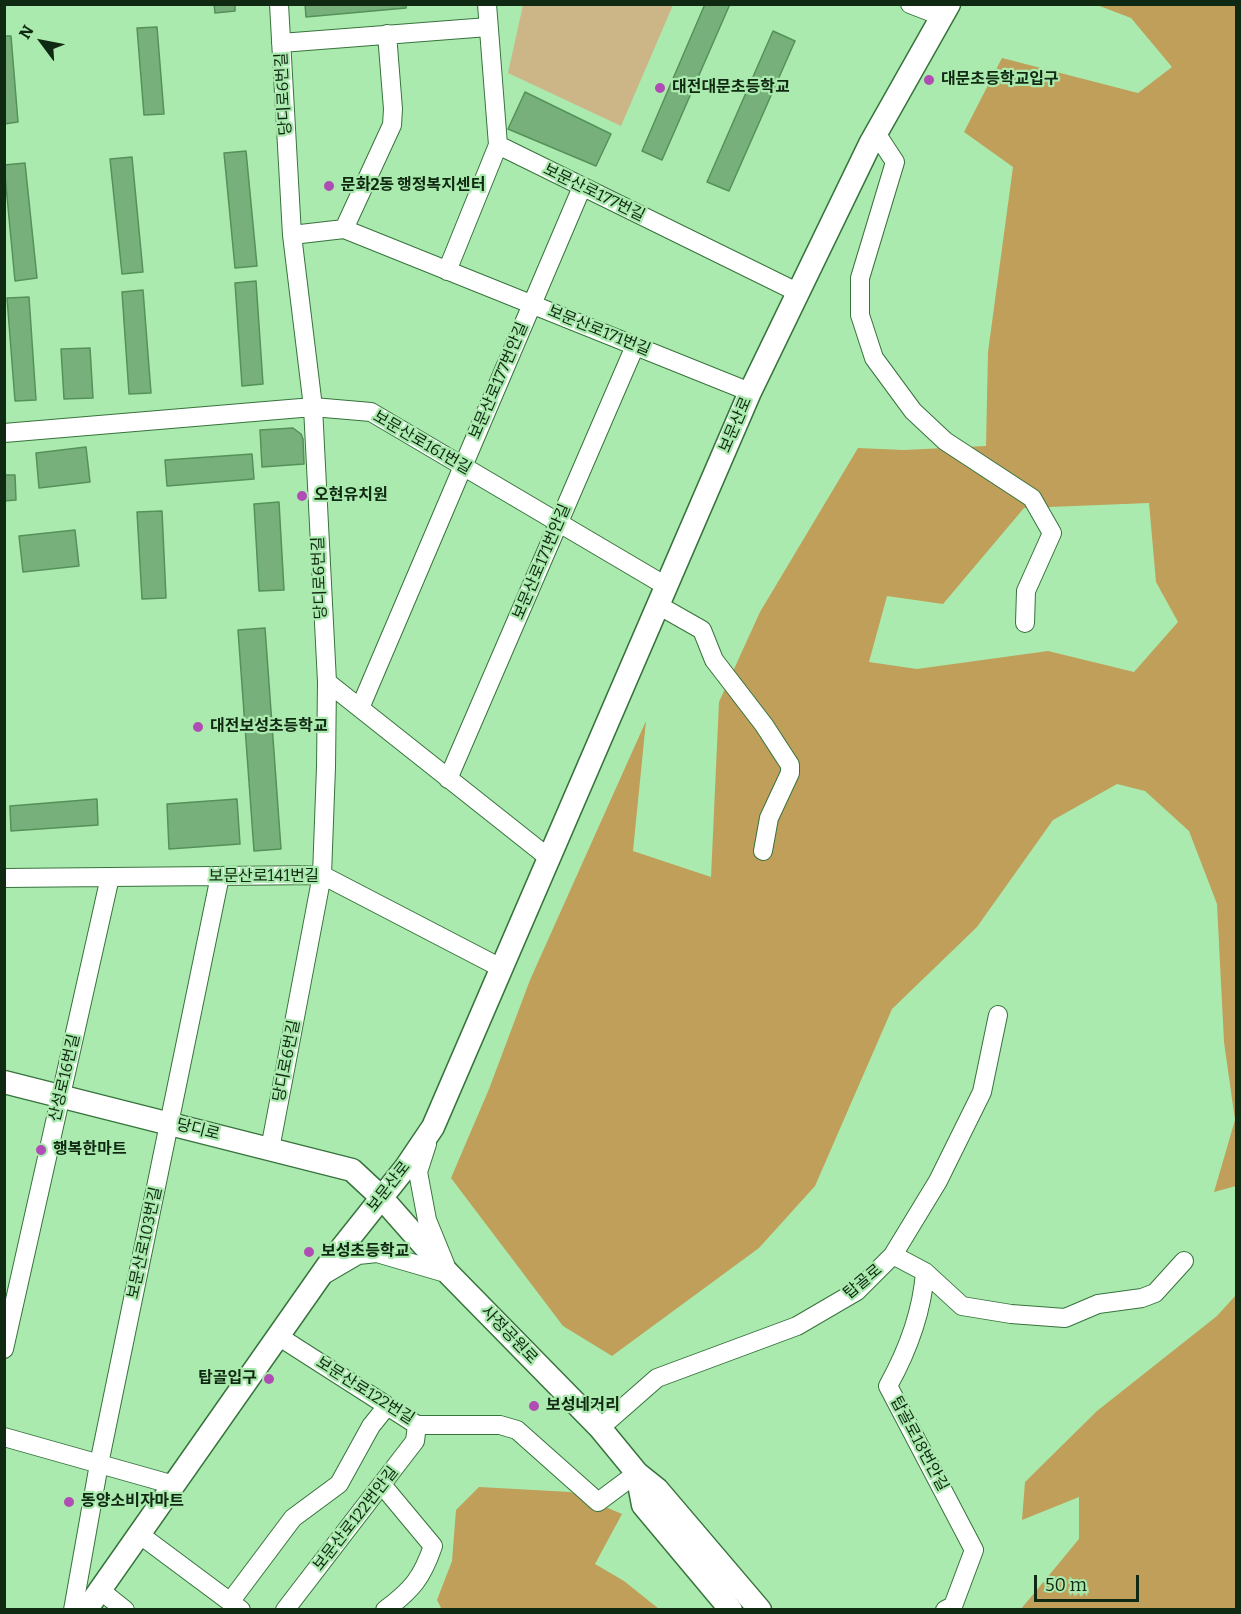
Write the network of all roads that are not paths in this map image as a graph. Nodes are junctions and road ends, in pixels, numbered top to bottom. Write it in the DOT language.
graph roads {
  1 [pos="279,4"];
  2 [pos="487,4"];
  3 [pos="910,4"];
  4 [pos="945,10"];
  5 [pos="488,27"];
  6 [pos="387,34"];
  7 [pos="281,43"];
  8 [pos="876,133"];
  9 [pos="498,146"];
  10 [pos="582,187"];
  11 [pos="344,229"];
  12 [pos="292,235"];
  13 [pos="447,271"];
  14 [pos="797,292"];
  15 [pos="532,305"];
  16 [pos="634,346"];
  17 [pos="750,392"];
  18 [pos="313,407"];
  19 [pos="4,433"];
  20 [pos="463,466"];
  21 [pos="559,522"];
  22 [pos="662,596"];
  23 [pos="1024,623"];
  24 [pos="327,682"];
  25 [pos="360,708"];
  26 [pos="448,779"];
  27 [pos="763,851"];
  28 [pos="549,858"];
  29 [pos="322,875"];
  30 [pos="220,876"];
  31 [pos="110,877"];
  32 [pos="4,878"];
  33 [pos="501,968"];
  34 [pos="998,1015"];
  35 [pos="4,1082"];
  36 [pos="61,1096"];
  37 [pos="169,1123"];
  38 [pos="433,1127"];
  39 [pos="270,1149"];
  40 [pos="381,1197"];
  41 [pos="893,1255"];
  42 [pos="1184,1261"];
  43 [pos="925,1272"];
  44 [pos="449,1274"];
  45 [pos="318,1279"];
  46 [pos="278,1336"];
  47 [pos="4,1349"];
  48 [pos="387,1406"];
  49 [pos="417,1425"];
  50 [pos="600,1428"];
  51 [pos="4,1437"];
  52 [pos="99,1464"];
  53 [pos="637,1473"];
  54 [pos="174,1485"];
  55 [pos="383,1486"];
  56 [pos="139,1533"];
  57 [pos="100,1590"];
  58 [pos="406,1604"];
  59 [pos="235,1606"];
  60 [pos="72,1610"];
  61 [pos="86,1610"];
  62 [pos="125,1610"];
  63 [pos="285,1610"];
  64 [pos="385,1610"];
  65 [pos="731,1610"];
  66 [pos="760,1610"];
  67 [pos="945,1610"];
  1 -- 7 [label="street, 당디로6번길"];
  2 -- 5 [label="street"];
  3 -- 4 [label="street"];
  4 -- 8 [label="main road, 보문산로"];
  5 -- 6 [label="street"];
  5 -- 9 [label="street"];
  6 -- 7 [label="street"];
  6 -- 11 [label="street"];
  7 -- 12 [label="street, 당디로6번길"];
  8 -- 14 [label="main road, 보문산로"];
  8 -- 23 [label="street"];
  9 -- 10 [label="street, 보문산로177번길"];
  9 -- 13 [label="street"];
  10 -- 14 [label="street, 보문산로177번길"];
  10 -- 15 [label="street, 보문산로177번안길"];
  11 -- 12 [label="street, 보문산로171번길"];
  11 -- 13 [label="street, 보문산로171번길"];
  12 -- 18 [label="street, 당디로6번길"];
  13 -- 15 [label="street, 보문산로171번길"];
  14 -- 17 [label="main road, 보문산로"];
  15 -- 16 [label="street, 보문산로171번길"];
  15 -- 20 [label="street, 보문산로177번안길"];
  16 -- 17 [label="street, 보문산로171번길"];
  16 -- 21 [label="street, 보문산로171번안길"];
  17 -- 22 [label="main road, 보문산로"];
  18 -- 19 [label="street, 보문산로161번길"];
  18 -- 20 [label="street, 보문산로161번길"];
  18 -- 24 [label="street, 당디로6번길"];
  20 -- 21 [label="street, 보문산로161번길"];
  20 -- 25 [label="street, 보문산로177번안길"];
  21 -- 22 [label="street, 보문산로161번길"];
  21 -- 26 [label="street, 보문산로171번안길"];
  22 -- 27 [label="street, 보문산로161번길"];
  22 -- 28 [label="main road, 보문산로"];
  24 -- 25 [label="street"];
  24 -- 29 [label="street, 당디로6번길"];
  25 -- 26 [label="street"];
  26 -- 28 [label="street"];
  28 -- 33 [label="main road, 보문산로"];
  29 -- 30 [label="street, 보문산로141번길"];
  29 -- 33 [label="street, 보문산로141번길"];
  29 -- 39 [label="street, 당디로6번길"];
  30 -- 31 [label="street, 보문산로141번길"];
  30 -- 37 [label="street, 보문산로103번길"];
  31 -- 32 [label="street, 보문산로141번길"];
  31 -- 36 [label="street, 산성로16번길"];
  33 -- 38 [label="main road, 보문산로"];
  34 -- 41 [label="street, 탑골로"];
  35 -- 36 [label="main road, 당디로"];
  36 -- 37 [label="main road, 당디로"];
  36 -- 47 [label="street, 산성로16번길"];
  37 -- 39 [label="main road, 당디로"];
  37 -- 52 [label="street, 보문산로103번길"];
  38 -- 40 [label="main road, 보문산로"];
  38 -- 44 [label="street"];
  39 -- 40 [label="main road, 당디로"];
  40 -- 44 [label="main road, 사정공원로"];
  40 -- 45 [label="main road, 보문산로"];
  41 -- 43 [label="street"];
  41 -- 50 [label="street, 탑골로"];
  42 -- 43 [label="street"];
  43 -- 67 [label="street, 탑골로18번안길"];
  44 -- 45 [label="street"];
  44 -- 50 [label="main road, 사정공원로"];
  45 -- 46 [label="main road, 보문산로"];
  46 -- 48 [label="street, 보문산로122번길"];
  46 -- 54 [label="main road, 보문산로"];
  48 -- 49 [label="street, 보문산로122번길"];
  48 -- 59 [label="street"];
  49 -- 53 [label="street, 보문산로122번길"];
  49 -- 55 [label="street, 보문산로122번안길"];
  50 -- 53 [label="main road, 사정공원로"];
  51 -- 52 [label="street"];
  52 -- 54 [label="street"];
  52 -- 60 [label="street, 보문산로103번길"];
  53 -- 65 [label="main road, 사정공원로"];
  53 -- 66 [label="main road, 사정공원로"];
  54 -- 56 [label="main road, 보문산로"];
  55 -- 58 [label="street"];
  55 -- 63 [label="street, 보문산로122번안길"];
  56 -- 57 [label="main road, 보문산로"];
  56 -- 59 [label="street"];
  57 -- 61 [label="main road, 보문산로"];
  57 -- 62 [label="street"];
  58 -- 64 [label="street"];
}
